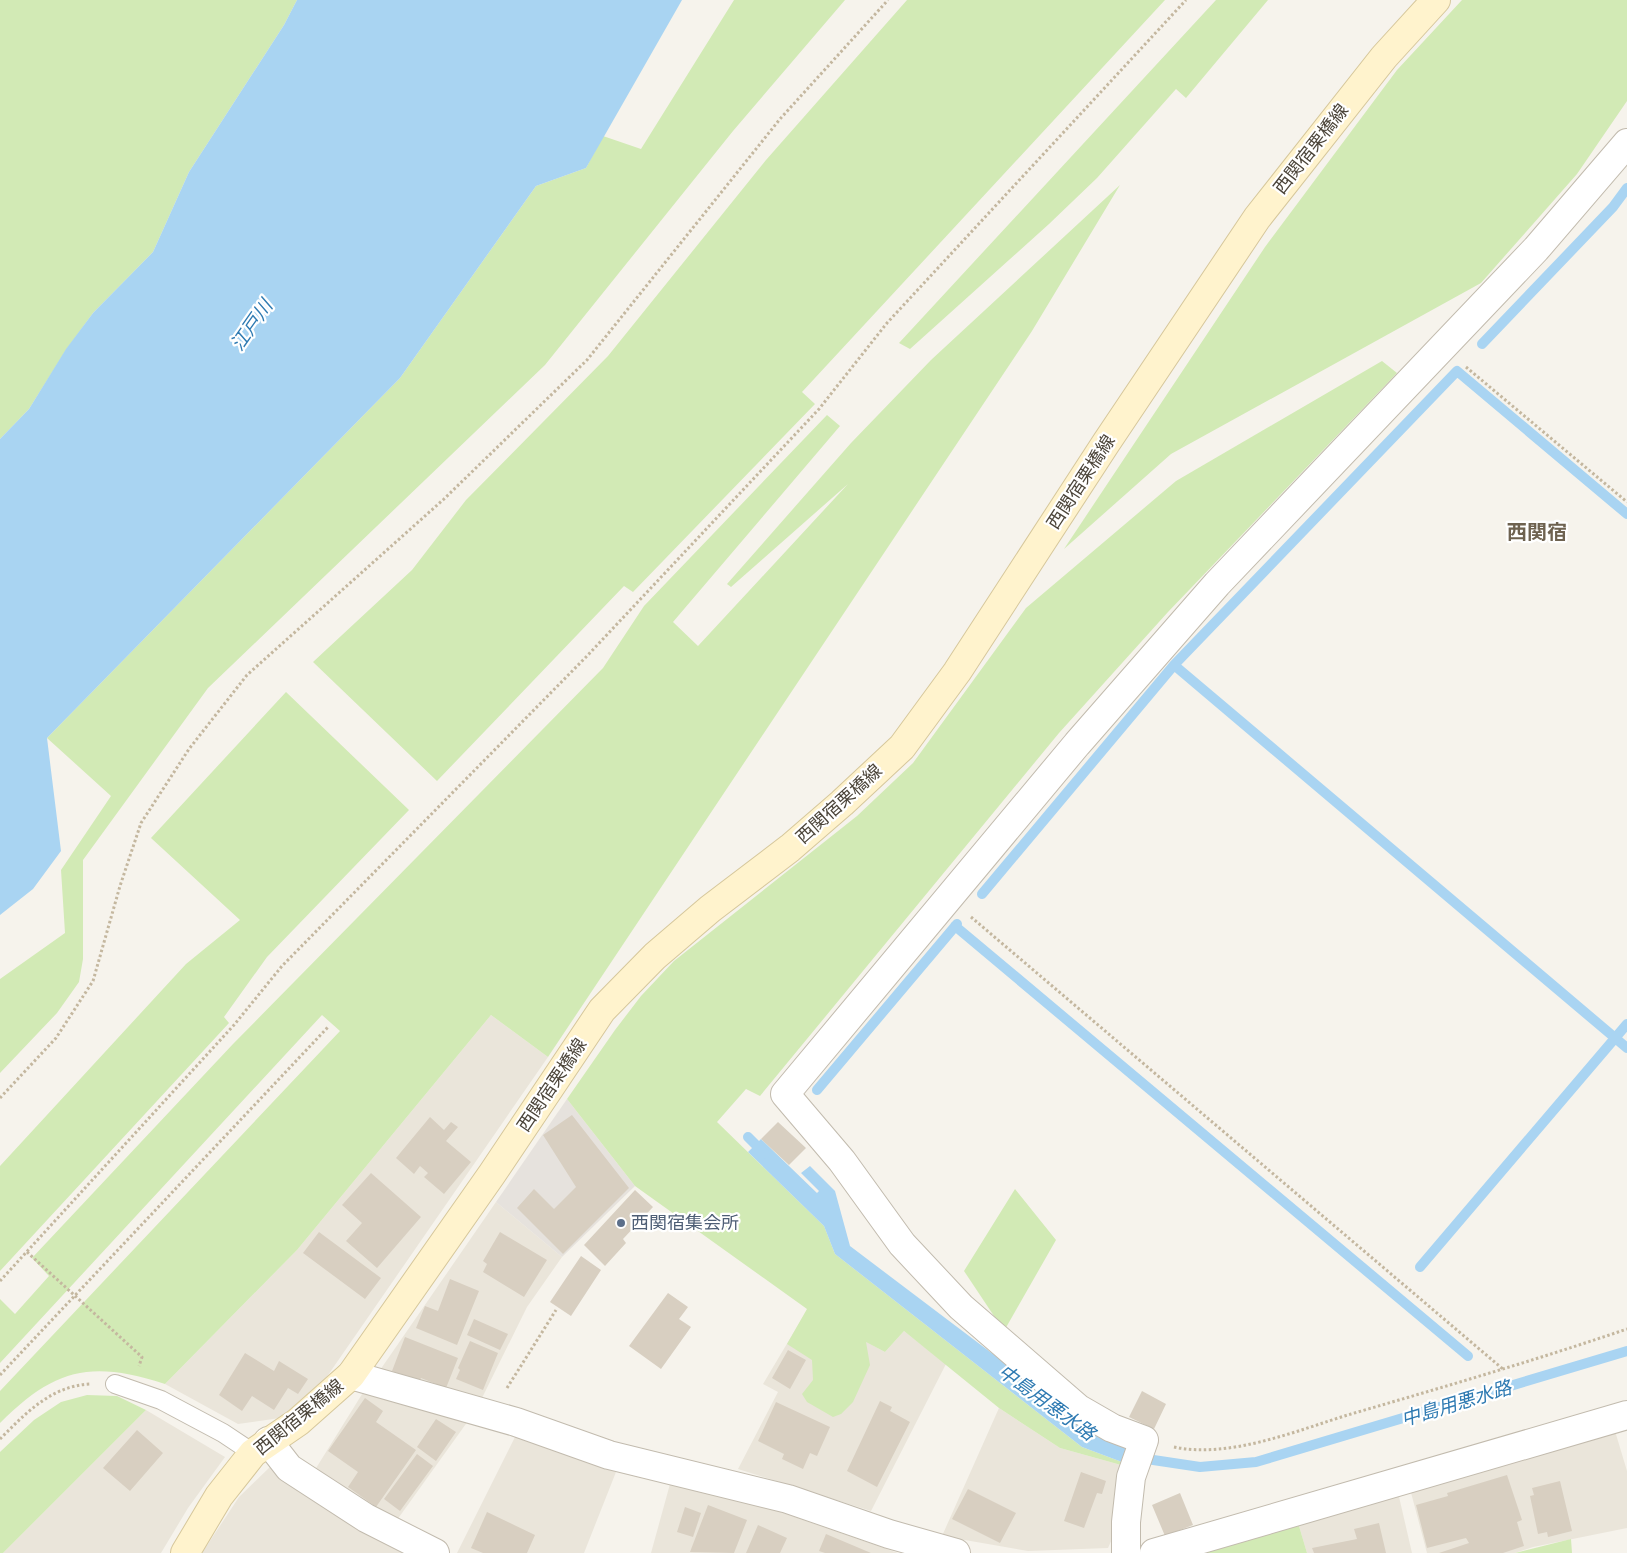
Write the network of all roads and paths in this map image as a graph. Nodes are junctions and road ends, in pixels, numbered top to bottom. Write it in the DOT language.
graph roads {
  1 [pos="888,0"];
  2 [pos="1186,0"];
  3 [pos="1436,0"];
  4 [pos="1627,143"];
  5 [pos="1443,347"];
  6 [pos="1627,502"];
  7 [pos="949,898"];
  8 [pos="328,1026"];
  9 [pos="0,1098"];
  10 [pos="27,1252"];
  11 [pos="0,1281"];
  12 [pos="75,1295"];
  13 [pos="556,1310"];
  14 [pos="1627,1329"];
  15 [pos="1504,1370"];
  16 [pos="0,1375"];
  17 [pos="351,1375"];
  18 [pos="115,1384"];
  19 [pos="132,1390"];
  20 [pos="490,1414"];
  21 [pos="1627,1415"];
  22 [pos="0,1439"];
  23 [pos="1144,1442"];
  24 [pos="260,1447"];
  25 [pos="185,1553"];
  26 [pos="435,1553"];
  27 [pos="956,1553"];
  28 [pos="1126,1553"];
  29 [pos="1154,1553"];
  1 -- 9 [label="path"];
  2 -- 10 [label="path"];
  3 -- 17 [label="main road, 西関宿栗橋線"];
  4 -- 5 [label="street"];
  5 -- 6 [label="path"];
  5 -- 7 [label="street"];
  7 -- 15 [label="path"];
  7 -- 23 [label="street"];
  8 -- 12 [label="path"];
  10 -- 11 [label="path"];
  10 -- 12 [label="path"];
  12 -- 16 [label="path"];
  12 -- 19 [label="path"];
  13 -- 20 [label="path"];
  14 -- 15 [label="path"];
  15 -- 23 [label="path"];
  17 -- 20 [label="street"];
  17 -- 24 [label="main road, 西関宿栗橋線"];
  18 -- 19 [label="lane"];
  18 -- 22 [label="path"];
  19 -- 24 [label="lane"];
  20 -- 27 [label="street"];
  21 -- 29 [label="street"];
  23 -- 28 [label="street"];
  24 -- 25 [label="main road, 西関宿栗橋線"];
  24 -- 26 [label="street"];
}
